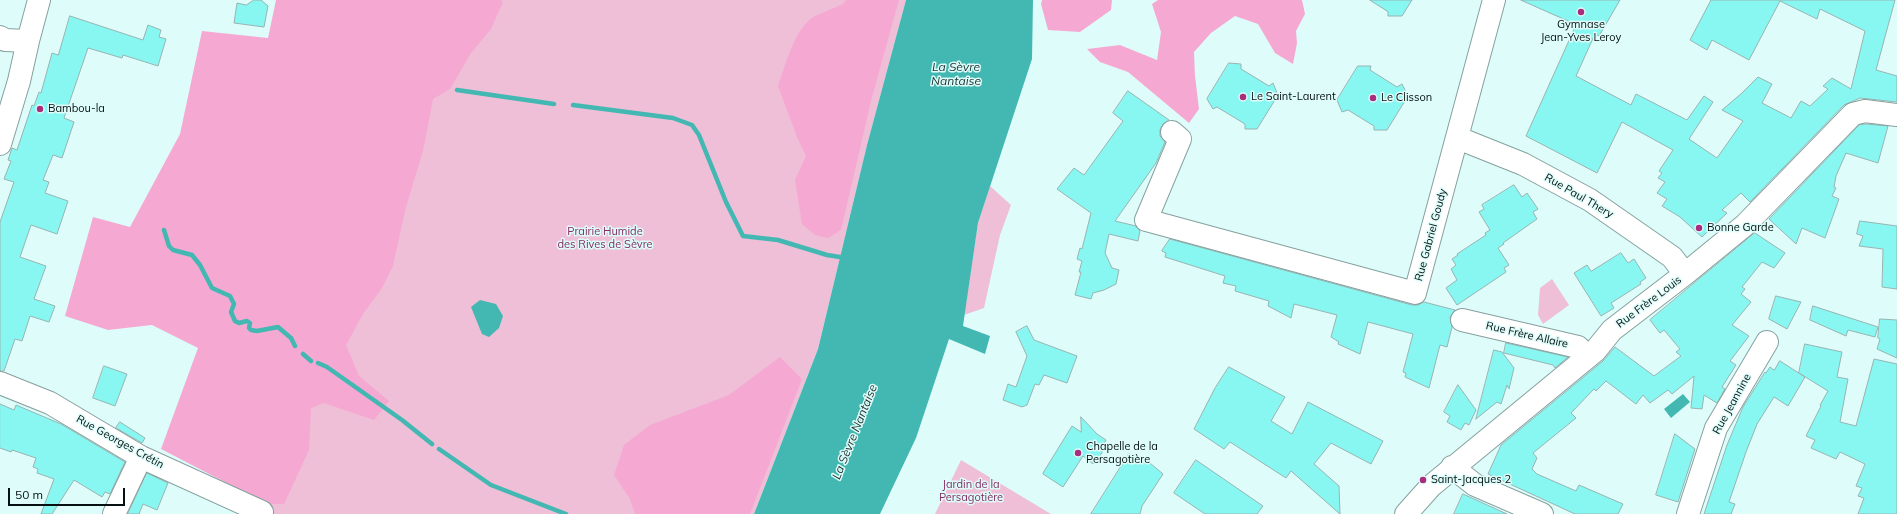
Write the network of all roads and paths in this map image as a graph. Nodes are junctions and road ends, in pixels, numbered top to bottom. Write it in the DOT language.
graph roads {
  1 [pos="39,0"];
  2 [pos="1494,0"];
  3 [pos="0,37"];
  4 [pos="28,41"];
  5 [pos="1897,115"];
  6 [pos="1172,132"];
  7 [pos="1458,138"];
  8 [pos="0,144"];
  9 [pos="1685,274"];
  10 [pos="1462,320"];
  11 [pos="1767,342"];
  12 [pos="1588,357"];
  13 [pos="0,383"];
  14 [pos="141,457"];
  15 [pos="1452,467"];
  16 [pos="262,512"];
  17 [pos="114,514"];
  18 [pos="1406,514"];
  19 [pos="1542,514"];
  20 [pos="1688,514"];
  1 -- 4 [label="street"];
  2 -- 7 [label="street, Rue Gabriel Goudy"];
  3 -- 4 [label="street"];
  4 -- 8 [label="street"];
  5 -- 9 [label="street, Rue Frère Louis"];
  6 -- 7 [label="street, Rue Gabriel Goudy"];
  7 -- 9 [label="street, Rue Paul Thery"];
  9 -- 12 [label="street, Rue Frère Louis"];
  10 -- 12 [label="street, Rue Frère Allaire"];
  11 -- 20 [label="street, Rue Jeannine"];
  12 -- 15 [label="street, Rue Frère Louis"];
  13 -- 14 [label="street, Rue Georges Crétin"];
  14 -- 16 [label="street, Rue Georges Crétin"];
  14 -- 17 [label="street"];
  15 -- 18 [label="street, Rue Frère Louis"];
  15 -- 19 [label="street"];
}
